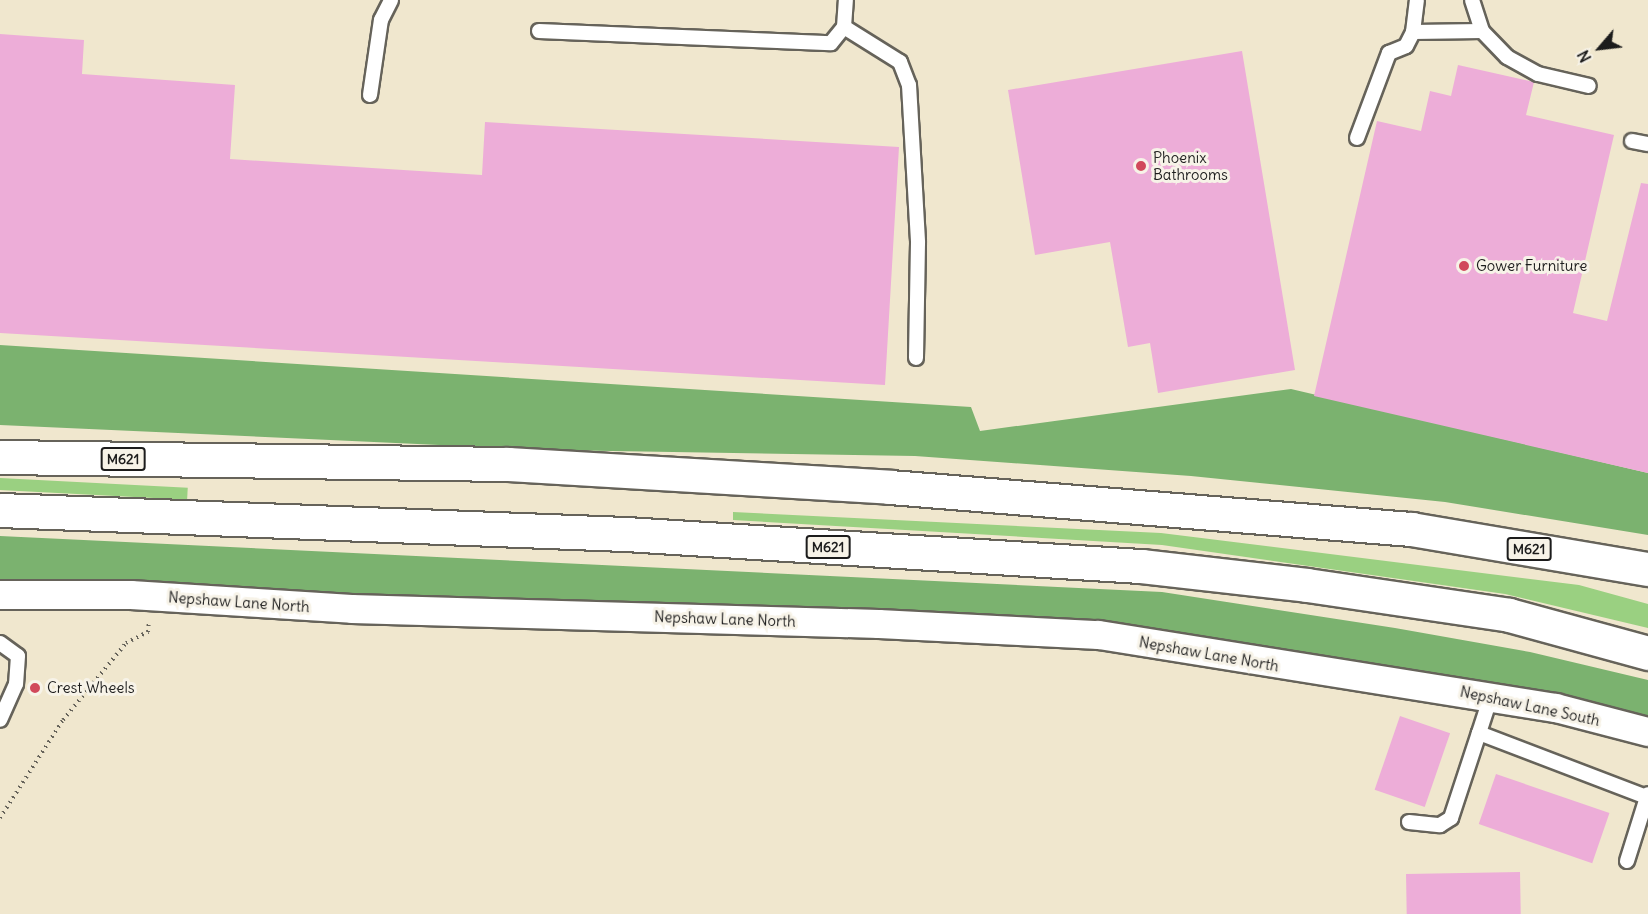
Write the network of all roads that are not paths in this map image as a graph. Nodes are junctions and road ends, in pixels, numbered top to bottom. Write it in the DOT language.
graph roads {
  1 [pos="392,0"];
  2 [pos="846,0"];
  3 [pos="1418,0"];
  4 [pos="1472,0"];
  5 [pos="844,27"];
  6 [pos="539,31"];
  7 [pos="1482,31"];
  8 [pos="1413,32"];
  9 [pos="1589,86"];
  10 [pos="370,95"];
  11 [pos="1357,138"];
  12 [pos="1632,141"];
  13 [pos="1648,144"];
  14 [pos="916,358"];
  15 [pos="0,457"];
  16 [pos="0,510"];
  17 [pos="1648,569"];
  18 [pos="0,595"];
  19 [pos="0,643"];
  20 [pos="1648,653"];
  21 [pos="1446,689"];
  22 [pos="1491,697"];
  23 [pos="0,720"];
  24 [pos="1648,732"];
  25 [pos="1479,733"];
  26 [pos="1648,796"];
  27 [pos="1409,822"];
  28 [pos="1627,861"];
  1 -- 10 [label="lane"];
  2 -- 5 [label="lane"];
  3 -- 8 [label="lane"];
  4 -- 7 [label="lane"];
  5 -- 6 [label="lane"];
  5 -- 14 [label="lane"];
  7 -- 8 [label="lane"];
  7 -- 9 [label="lane"];
  8 -- 11 [label="lane"];
  12 -- 13 [label="lane"];
  15 -- 17 [label="highway, M621"];
  16 -- 20 [label="highway, M621"];
  18 -- 21 [label="street, Nepshaw Lane North"];
  19 -- 23 [label="lane"];
  21 -- 22 [label="street, Nepshaw Lane South"];
  22 -- 24 [label="street, Nepshaw Lane South"];
  22 -- 25 [label="lane"];
  25 -- 26 [label="lane"];
  25 -- 27 [label="lane"];
  26 -- 28 [label="lane"];
}
